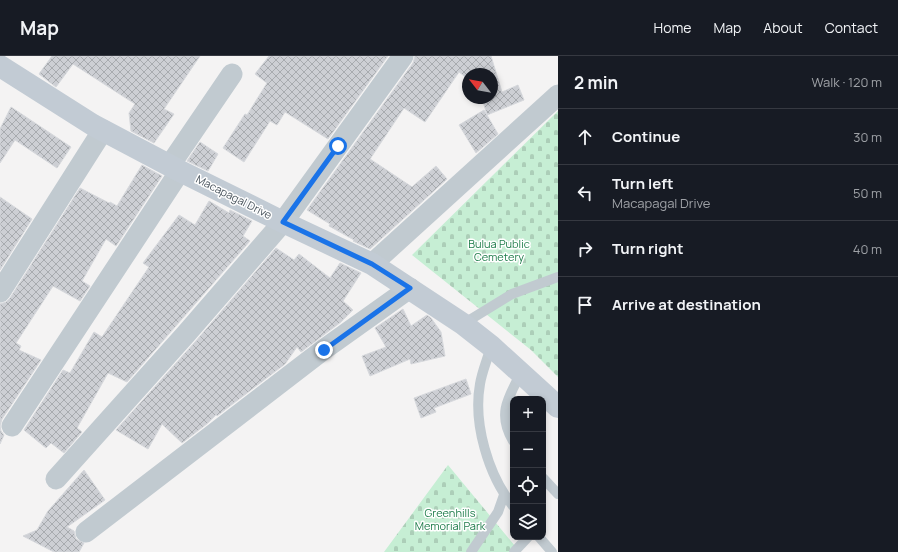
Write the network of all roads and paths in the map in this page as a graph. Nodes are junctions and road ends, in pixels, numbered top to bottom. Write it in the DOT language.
graph roads {
  1 [pos="403,56"];
  2 [pos="0,66"];
  3 [pos="232,74"];
  4 [pos="558,95"];
  5 [pos="103,130"];
  6 [pos="175,168"];
  7 [pos="283,222"];
  8 [pos="372,264"];
  9 [pos="558,277"];
  10 [pos="410,288"];
  11 [pos="0,292"];
  12 [pos="464,324"];
  13 [pos="491,346"];
  14 [pos="521,372"];
  15 [pos="558,406"];
  16 [pos="12,426"];
  17 [pos="510,436"];
  18 [pos="56,479"];
  19 [pos="546,481"];
  20 [pos="558,494"];
  21 [pos="504,495"];
  22 [pos="511,504"];
  23 [pos="86,532"];
  24 [pos="525,540"];
  25 [pos="542,540"];
  26 [pos="471,552"];
  27 [pos="514,552"];
  28 [pos="552,552"];
  1 -- 7 [label="street"];
  2 -- 5 [label="main road, Macapagal Drive"];
  3 -- 6 [label="street"];
  4 -- 8 [label="street"];
  5 -- 6 [label="main road, Macapagal Drive"];
  5 -- 11 [label="street"];
  6 -- 7 [label="main road, Macapagal Drive"];
  6 -- 16 [label="street"];
  7 -- 8 [label="main road, Macapagal Drive"];
  7 -- 18 [label="street"];
  8 -- 10 [label="main road, Macapagal Drive"];
  9 -- 12 [label="lane"];
  10 -- 12 [label="main road, Macapagal Drive"];
  10 -- 23 [label="street"];
  12 -- 13 [label="main road, Macapagal Drive"];
  13 -- 14 [label="main road, Macapagal Drive"];
  13 -- 21 [label="lane"];
  14 -- 15 [label="main road, Macapagal Drive"];
  14 -- 17 [label="lane"];
  19 -- 20 [label="lane"];
  21 -- 22 [label="lane"];
  21 -- 26 [label="lane"];
  24 -- 27 [label="lane"];
  25 -- 28 [label="lane"];
}
